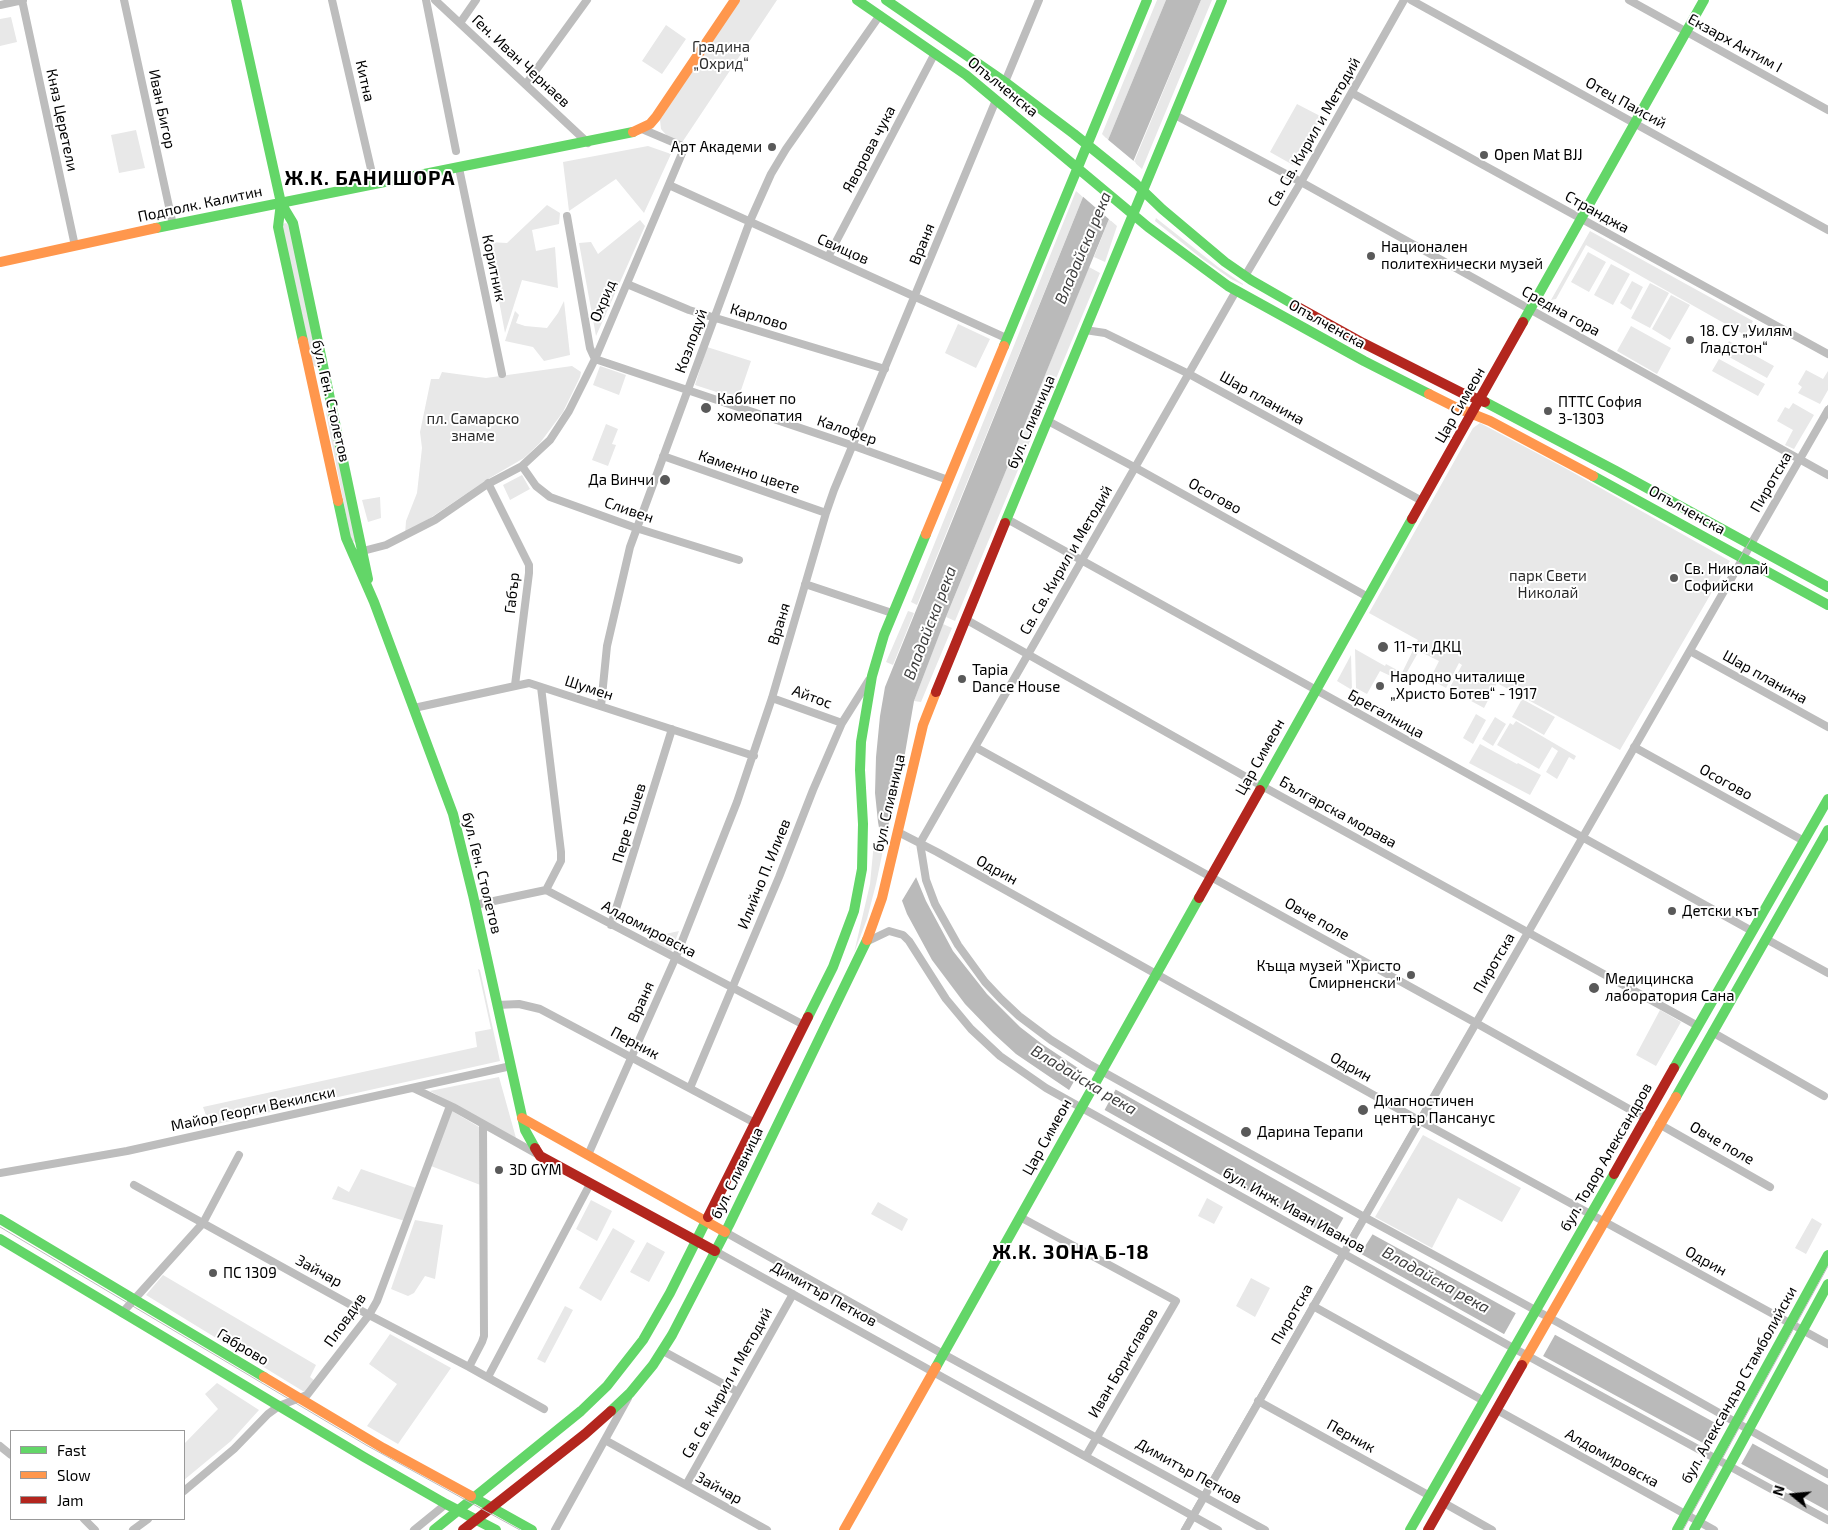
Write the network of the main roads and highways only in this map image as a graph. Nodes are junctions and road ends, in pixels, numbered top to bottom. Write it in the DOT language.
graph roads {
  1 [pos="236,0"];
  2 [pos="735,0"];
  3 [pos="857,0"];
  4 [pos="888,0"];
  5 [pos="1147,0"];
  6 [pos="1222,0"];
  7 [pos="1704,0"];
  8 [pos="1090,147"];
  9 [pos="1080,170"];
  10 [pos="1144,192"];
  11 [pos="281,203"];
  12 [pos="1134,215"];
  13 [pos="0,262"];
  14 [pos="1480,400"];
  15 [pos="1472,414"];
  16 [pos="357,552"];
  17 [pos="1828,587"];
  18 [pos="1828,605"];
  19 [pos="1828,799"];
  20 [pos="1828,830"];
  21 [pos="1824,847"];
  22 [pos="522,1118"];
  23 [pos="540,1156"];
  24 [pos="0,1220"];
  25 [pos="707,1220"];
  26 [pos="725,1232"];
  27 [pos="0,1239"];
  28 [pos="696,1241"];
  29 [pos="715,1251"];
  30 [pos="1828,1255"];
  31 [pos="1828,1284"];
  32 [pos="473,1498"];
  33 [pos="492,1508"];
  34 [pos="458,1511"];
  35 [pos="476,1520"];
  36 [pos="1696,1526"];
  37 [pos="434,1530"];
  38 [pos="463,1530"];
  39 [pos="496,1530"];
  40 [pos="532,1530"];
  41 [pos="844,1530"];
  42 [pos="1410,1530"];
  43 [pos="1428,1530"];
  44 [pos="1677,1530"];
  1 -- 11 [label="main road, бул. Ген. Столетов"];
  2 -- 11 [label="main road, Подполк. Калитин"];
  3 -- 9 [label="main road, Опълченска"];
  4 -- 8 [label="main road, Опълченска"];
  5 -- 8 [label="main road, бул. Сливница"];
  6 -- 10 [label="main road, бул. Сливница"];
  7 -- 14 [label="main road, Цар Симеон"];
  8 -- 9 [label="main road, бул. Сливница"];
  8 -- 10 [label="main road, Опълченска"];
  9 -- 12 [label="main road, Опълченска"];
  9 -- 25 [label="main road, бул. Сливница"];
  10 -- 12 [label="main road, бул. Сливница"];
  10 -- 14 [label="main road, Опълченска"];
  11 -- 13 [label="main road, Подполк. Калитин"];
  11 -- 16 [label="main road, бул. Ген. Столетов"];
  11 -- 16 [label="main road, бул. Ген. Столетов"];
  12 -- 15 [label="main road, Опълченска"];
  12 -- 26 [label="main road, бул. Сливница"];
  14 -- 15 [label="main road, Цар Симеон"];
  14 -- 17 [label="main road, Опълченска"];
  15 -- 18 [label="main road, Опълченска"];
  15 -- 41 [label="main road, Цар Симеон"];
  16 -- 22 [label="main road, бул. Ген. Столетов"];
  19 -- 42 [label="main road, бул. Тодор Александров"];
  20 -- 21 [label="main road, бул. Тодор Александров"];
  21 -- 43 [label="main road, бул. Тодор Александров"];
  22 -- 23 [label="main road, бул. Ген. Столетов"];
  22 -- 25 [label="main road, Димитър Петков"];
  23 -- 28 [label="main road, Димитър Петков"];
  24 -- 32 [label="main road, Габрово"];
  25 -- 26 [label="main road, Димитър Петков"];
  25 -- 28 [label="main road, бул. Сливница"];
  26 -- 29 [label="main road, бул. Сливница"];
  27 -- 34 [label="main road"];
  28 -- 29 [label="main road, Димитър Петков"];
  28 -- 32 [label="main road, бул. Сливница"];
  29 -- 33 [label="main road, бул. Сливница"];
  30 -- 44 [label="main road, бул. Александър Стамболийски"];
  31 -- 36 [label="main road, бул. Александър Стамболийски"];
  32 -- 33 [label="main road, Габрово"];
  32 -- 34 [label="main road, бул. Сливница"];
  33 -- 35 [label="main road, бул. Сливница"];
  33 -- 40 [label="main road, Габрово"];
  34 -- 35 [label="main road"];
  34 -- 37 [label="main road, бул. Сливница"];
  35 -- 38 [label="main road, бул. Сливница"];
  35 -- 39 [label="main road"];
}
